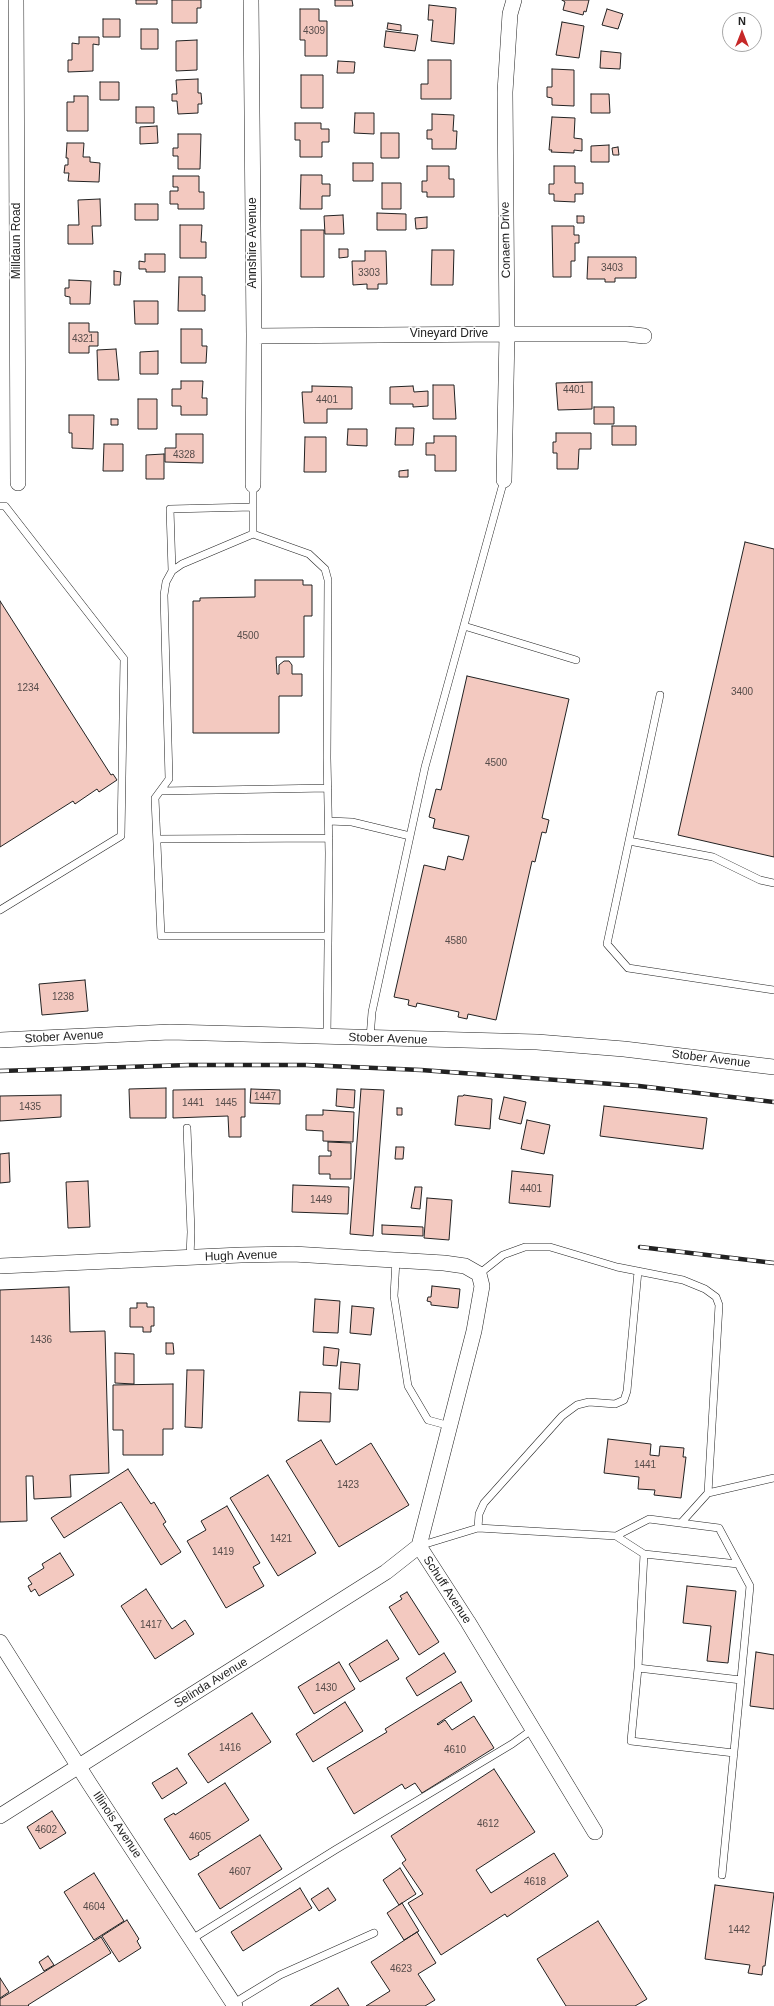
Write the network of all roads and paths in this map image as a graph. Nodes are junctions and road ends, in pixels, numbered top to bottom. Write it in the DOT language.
graph roads {
  1 [pos="16,0"];
  2 [pos="251,0"];
  3 [pos="514,0"];
  4 [pos="507,334"];
  5 [pos="254,336"];
  6 [pos="644,336"];
  7 [pos="504,480"];
  8 [pos="18,483"];
  9 [pos="253,485"];
  10 [pos="0,506"];
  11 [pos="253,507"];
  12 [pos="253,534"];
  13 [pos="172,571"];
  14 [pos="464,626"];
  15 [pos="576,660"];
  16 [pos="660,694"];
  17 [pos="328,788"];
  18 [pos="161,791"];
  19 [pos="328,821"];
  20 [pos="410,836"];
  21 [pos="329,838"];
  22 [pos="157,839"];
  23 [pos="629,841"];
  24 [pos="774,883"];
  25 [pos="0,910"];
  26 [pos="328,936"];
  27 [pos="774,990"];
  28 [pos="327,1037"];
  29 [pos="370,1038"];
  30 [pos="0,1040"];
  31 [pos="774,1067"];
  32 [pos="187,1128"];
  33 [pos="190,1257"];
  34 [pos="396,1260"];
  35 [pos="0,1266"];
  36 [pos="638,1271"];
  37 [pos="479,1274"];
  38 [pos="451,1426"];
  39 [pos="774,1478"];
  40 [pos="708,1493"];
  41 [pos="681,1523"];
  42 [pos="478,1528"];
  43 [pos="616,1536"];
  44 [pos="419,1546"];
  45 [pos="644,1554"];
  46 [pos="738,1564"];
  47 [pos="0,1642"];
  48 [pos="638,1668"];
  49 [pos="741,1680"];
  50 [pos="533,1729"];
  51 [pos="734,1753"];
  52 [pos="79,1767"];
  53 [pos="0,1816"];
  54 [pos="595,1832"];
  55 [pos="722,1876"];
  56 [pos="374,1933"];
  57 [pos="192,1939"];
  58 [pos="234,2005"];
  1 -- 8 [label="street, Milldaun Road"];
  2 -- 5 [label="street, Annshire Avenue"];
  3 -- 4 [label="street, Conaem Drive"];
  4 -- 5 [label="street, Vineyard Drive"];
  4 -- 6 [label="street, Vineyard Drive"];
  4 -- 7 [label="street, Conaem Drive"];
  5 -- 9 [label="street, Annshire Avenue"];
  7 -- 14 [label="lane"];
  9 -- 11 [label="lane"];
  10 -- 25 [label="lane"];
  11 -- 12 [label="lane"];
  11 -- 13 [label="lane"];
  12 -- 13 [label="lane"];
  12 -- 17 [label="lane"];
  13 -- 18 [label="lane"];
  14 -- 15 [label="lane"];
  14 -- 20 [label="lane"];
  16 -- 23 [label="lane"];
  17 -- 18 [label="lane"];
  17 -- 19 [label="lane"];
  18 -- 22 [label="lane"];
  19 -- 20 [label="lane"];
  19 -- 21 [label="lane"];
  20 -- 29 [label="lane"];
  21 -- 22 [label="lane"];
  21 -- 26 [label="lane"];
  22 -- 26 [label="lane"];
  23 -- 24 [label="lane"];
  23 -- 27 [label="lane"];
  26 -- 28 [label="lane"];
  28 -- 29 [label="street, Stober Avenue"];
  28 -- 30 [label="street, Stober Avenue"];
  29 -- 31 [label="street, Stober Avenue"];
  32 -- 33 [label="lane"];
  33 -- 34 [label="street, Hugh Avenue"];
  33 -- 35 [label="street, Hugh Avenue"];
  34 -- 37 [label="street, Hugh Avenue"];
  34 -- 38 [label="lane"];
  36 -- 37 [label="lane"];
  36 -- 40 [label="lane"];
  36 -- 42 [label="lane"];
  37 -- 38 [label="street, Schuff Avenue"];
  38 -- 44 [label="street, Schuff Avenue"];
  39 -- 40 [label="lane"];
  40 -- 41 [label="lane"];
  41 -- 43 [label="lane"];
  41 -- 46 [label="lane"];
  42 -- 43 [label="lane"];
  42 -- 44 [label="lane"];
  43 -- 45 [label="lane"];
  44 -- 50 [label="street, Schuff Avenue"];
  44 -- 52 [label="street, Selinda Avenue"];
  45 -- 46 [label="lane"];
  45 -- 48 [label="lane"];
  46 -- 49 [label="lane"];
  47 -- 52 [label="street, Illinois Avenue"];
  48 -- 49 [label="lane"];
  48 -- 51 [label="lane"];
  49 -- 51 [label="lane"];
  50 -- 54 [label="street, Schuff Avenue"];
  50 -- 57 [label="lane"];
  51 -- 55 [label="lane"];
  52 -- 53 [label="street, Selinda Avenue"];
  52 -- 57 [label="street, Illinois Avenue"];
  56 -- 58 [label="lane"];
  57 -- 58 [label="street, Illinois Avenue"];
}
